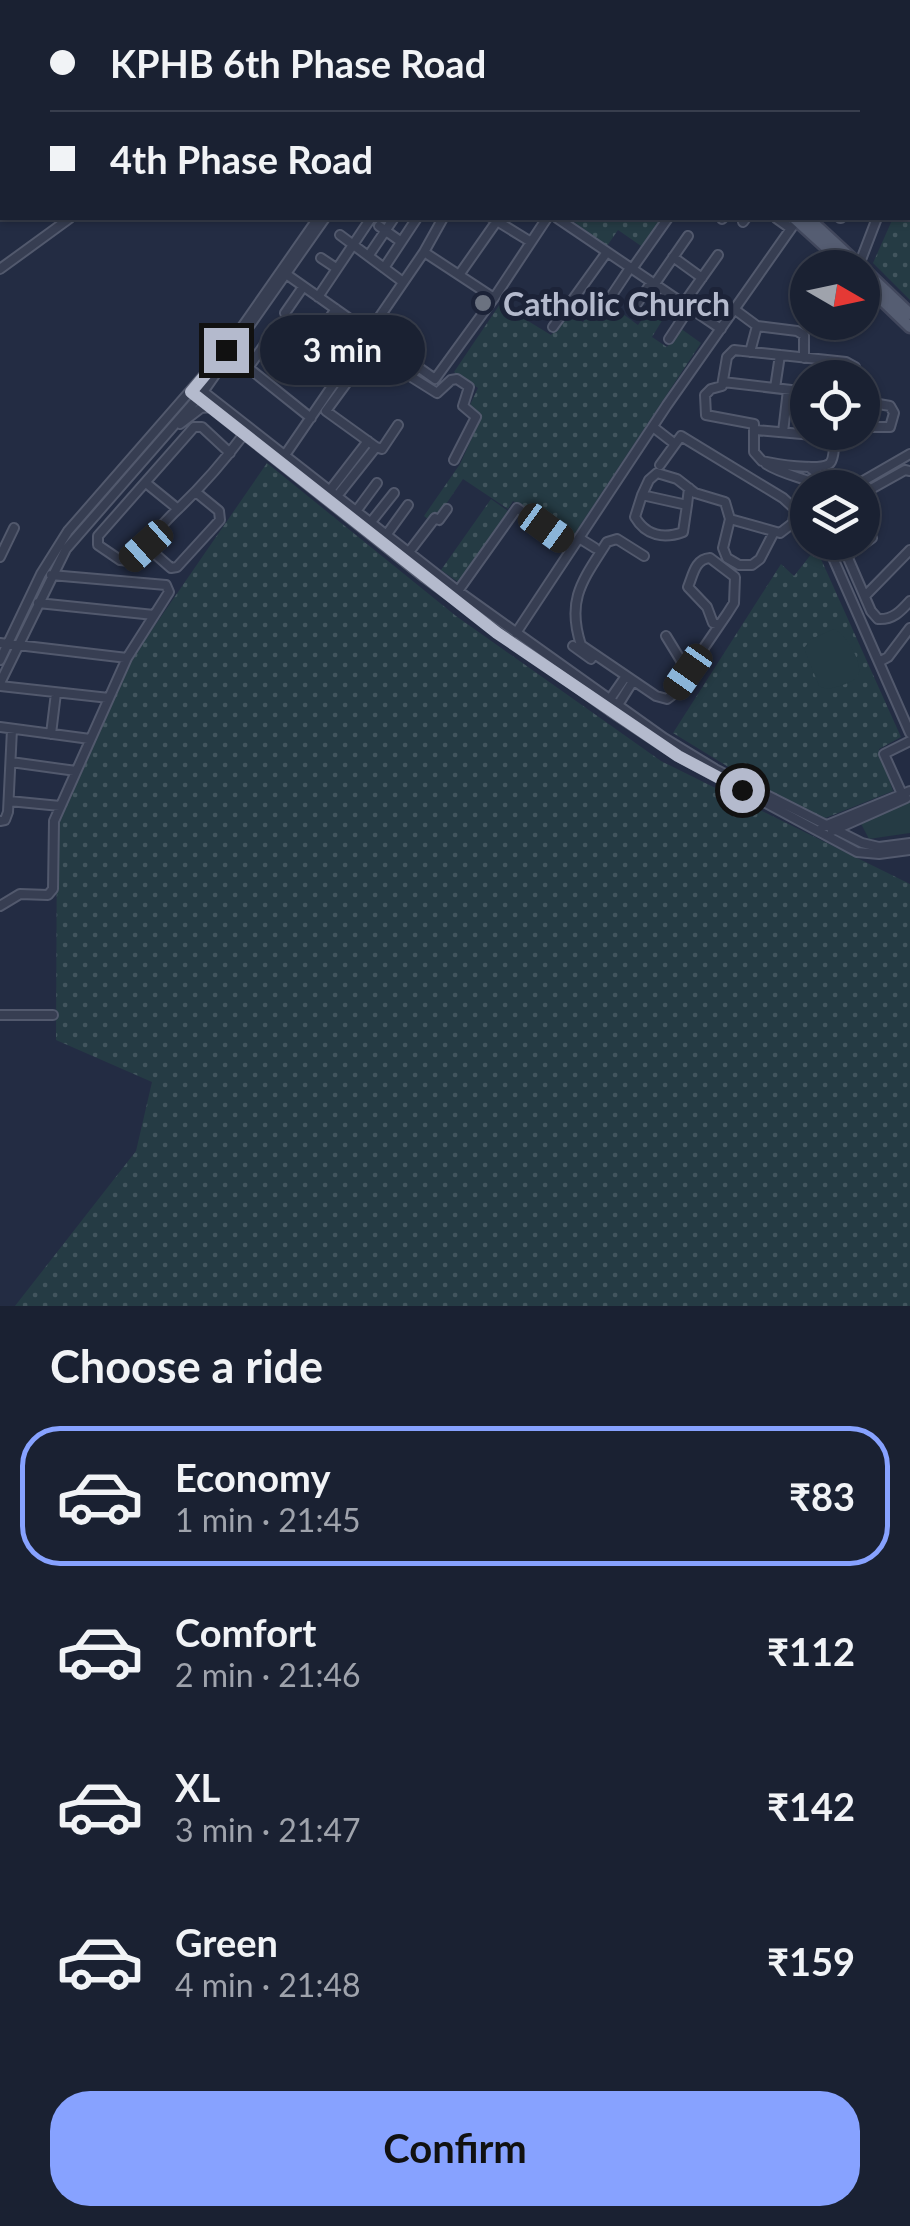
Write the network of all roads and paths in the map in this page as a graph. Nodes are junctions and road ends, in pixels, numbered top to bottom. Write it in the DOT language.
graph roads {
  1 [pos="67,220"];
  2 [pos="321,220"];
  3 [pos="321,220"];
  4 [pos="370,220"];
  5 [pos="392,220"];
  6 [pos="416,220"];
  7 [pos="495,220"];
  8 [pos="497,220"];
  9 [pos="546,220"];
  10 [pos="559,220"];
  11 [pos="667,220"];
  12 [pos="797,220"];
  13 [pos="877,220"];
  14 [pos="441,221"];
  15 [pos="382,228"];
  16 [pos="340,235"];
  17 [pos="688,236"];
  18 [pos="400,241"];
  19 [pos="530,242"];
  20 [pos="352,244"];
  21 [pos="836,250"];
  22 [pos="865,250"];
  23 [pos="424,252"];
  24 [pos="608,252"];
  25 [pos="369,255"];
  26 [pos="718,255"];
  27 [pos="673,257"];
  28 [pos="321,258"];
  29 [pos="336,268"];
  30 [pos="384,268"];
  31 [pos="631,268"];
  32 [pos="0,269"];
  33 [pos="286,274"];
  34 [pos="460,275"];
  35 [pos="702,278"];
  36 [pos="403,282"];
  37 [pos="652,284"];
  38 [pos="303,287"];
  39 [pos="880,287"];
  40 [pos="318,297"];
  41 [pos="494,298"];
  42 [pos="610,298"];
  43 [pos="880,298"];
  44 [pos="687,305"];
  45 [pos="634,308"];
  46 [pos="336,309"];
  47 [pos="734,309"];
  48 [pos="285,313"];
  49 [pos="910,314"];
  50 [pos="757,326"];
  51 [pos="910,327"];
  52 [pos="553,328"];
  53 [pos="721,329"];
  54 [pos="368,332"];
  55 [pos="317,335"];
  56 [pos="669,339"];
  57 [pos="264,344"];
  58 [pos="750,352"];
  59 [pos="230,353"];
  60 [pos="780,355"];
  61 [pos="804,358"];
  62 [pos="825,360"];
  63 [pos="248,368"];
  64 [pos="723,382"];
  65 [pos="776,388"];
  66 [pos="788,390"];
  67 [pos="197,392"];
  68 [pos="880,404"];
  69 [pos="210,407"];
  70 [pos="310,418"];
  71 [pos="398,425"];
  72 [pos="880,426"];
  73 [pos="172,428"];
  74 [pos="657,430"];
  75 [pos="756,430"];
  76 [pos="783,432"];
  77 [pos="790,432"];
  78 [pos="244,434"];
  79 [pos="674,443"];
  80 [pos="372,444"];
  81 [pos="832,450"];
  82 [pos="230,453"];
  83 [pos="286,453"];
  84 [pos="910,454"];
  85 [pos="454,460"];
  86 [pos="762,461"];
  87 [pos="279,462"];
  88 [pos="660,465"];
  89 [pos="810,467"];
  90 [pos="813,470"];
  91 [pos="880,471"];
  92 [pos="910,471"];
  93 [pos="790,475"];
  94 [pos="146,482"];
  95 [pos="378,483"];
  96 [pos="880,484"];
  97 [pos="688,488"];
  98 [pos="335,492"];
  99 [pos="197,493"];
  100 [pos="394,493"];
  101 [pos="642,496"];
  102 [pos="790,501"];
  103 [pos="408,505"];
  104 [pos="687,505"];
  105 [pos="178,509"];
  106 [pos="447,509"];
  107 [pos="357,510"];
  108 [pos="730,519"];
  109 [pos="372,522"];
  110 [pos="790,527"];
  111 [pos="14,528"];
  112 [pos="774,532"];
  113 [pos="387,534"];
  114 [pos="579,538"];
  115 [pos="146,546"];
  116 [pos="573,547"];
  117 [pos="594,548"];
  118 [pos="910,550"];
  119 [pos="408,552"];
  120 [pos="644,556"];
  121 [pos="0,557"];
  122 [pos="834,560"];
  123 [pos="849,560"];
  124 [pos="51,575"];
  125 [pos="458,591"];
  126 [pos="865,596"];
  127 [pos="910,601"];
  128 [pos="38,602"];
  129 [pos="154,615"];
  130 [pos="719,625"];
  131 [pos="908,632"];
  132 [pos="516,633"];
  133 [pos="666,636"];
  134 [pos="4,643"];
  135 [pos="18,645"];
  136 [pos="573,646"];
  137 [pos="126,658"];
  138 [pos="0,660"];
  139 [pos="879,664"];
  140 [pos="612,667"];
  141 [pos="688,672"];
  142 [pos="630,680"];
  143 [pos="0,685"];
  144 [pos="56,693"];
  145 [pos="109,698"];
  146 [pos="614,702"];
  147 [pos="0,727"];
  148 [pos="12,728"];
  149 [pos="51,734"];
  150 [pos="910,734"];
  151 [pos="90,739"];
  152 [pos="662,741"];
  153 [pos="910,741"];
  154 [pos="10,762"];
  155 [pos="76,771"];
  156 [pos="907,794"];
  157 [pos="9,801"];
  158 [pos="60,806"];
  159 [pos="0,820"];
  160 [pos="825,830"];
  161 [pos="910,846"];
  162 [pos="0,906"];
  163 [pos="0,1015"];
  164 [pos="54,1015"];
  1 -- 32 [label="street"];
  2 -- 33 [label="street"];
  3 -- 67 [label="street"];
  4 -- 20 [label="street"];
  5 -- 15 [label="street"];
  6 -- 18 [label="street"];
  7 -- 34 [label="street"];
  8 -- 19 [label="street"];
  9 -- 19 [label="street"];
  10 -- 24 [label="street"];
  11 -- 31 [label="street"];
  12 -- 21 [label="main road"];
  12 -- 47 [label="street"];
  13 -- 22 [label="street"];
  14 -- 23 [label="street"];
  15 -- 18 [label="street"];
  15 -- 25 [label="street"];
  16 -- 20 [label="street"];
  17 -- 27 [label="street"];
  18 -- 30 [label="street"];
  19 -- 41 [label="street"];
  20 -- 25 [label="street"];
  20 -- 29 [label="street"];
  23 -- 34 [label="street"];
  23 -- 36 [label="street"];
  24 -- 31 [label="street"];
  24 -- 52 [label="street"];
  25 -- 30 [label="street"];
  26 -- 35 [label="street"];
  27 -- 35 [label="street"];
  27 -- 37 [label="street"];
  28 -- 29 [label="street"];
  29 -- 40 [label="street"];
  30 -- 36 [label="street"];
  31 -- 37 [label="street"];
  31 -- 42 [label="street"];
  33 -- 38 [label="street"];
  33 -- 59 [label="street"];
  34 -- 41 [label="street"];
  35 -- 44 [label="street"];
  36 -- 54 [label="street"];
  37 -- 44 [label="street"];
  37 -- 45 [label="street"];
  38 -- 40 [label="street"];
  38 -- 48 [label="street"];
  39 -- 49 [label="main road"];
  40 -- 46 [label="street"];
  41 -- 54 [label="street"];
  43 -- 51 [label="main road"];
  44 -- 53 [label="street"];
  44 -- 56 [label="street"];
  46 -- 54 [label="street"];
  46 -- 55 [label="street"];
  47 -- 50 [label="street"];
  47 -- 53 [label="street"];
  50 -- 58 [label="street"];
  50 -- 61 [label="street"];
  53 -- 74 [label="street"];
  54 -- 70 [label="street"];
  57 -- 63 [label="street"];
  58 -- 60 [label="street"];
  58 -- 64 [label="street"];
  59 -- 63 [label="street"];
  59 -- 67 [label="street"];
  60 -- 61 [label="street"];
  60 -- 65 [label="street"];
  61 -- 62 [label="street"];
  63 -- 70 [label="street"];
  64 -- 65 [label="street"];
  64 -- 75 [label="street"];
  65 -- 66 [label="street"];
  66 -- 76 [label="street"];
  67 -- 69 [label="street"];
  67 -- 73 [label="street"];
  67 -- 83 [label="street"];
  67 -- 134 [label="street"];
  68 -- 72 [label="street"];
  69 -- 73 [label="street"];
  69 -- 78 [label="street"];
  70 -- 83 [label="street"];
  71 -- 80 [label="street"];
  73 -- 124 [label="street"];
  74 -- 79 [label="street"];
  74 -- 114 [label="street"];
  75 -- 76 [label="street"];
  75 -- 86 [label="street"];
  76 -- 77 [label="street"];
  78 -- 82 [label="street"];
  78 -- 87 [label="street"];
  79 -- 88 [label="street"];
  79 -- 102 [label="street"];
  80 -- 85 [label="street"];
  80 -- 98 [label="street"];
  81 -- 89 [label="street"];
  82 -- 94 [label="street"];
  82 -- 99 [label="street"];
  83 -- 87 [label="street"];
  83 -- 98 [label="street"];
  84 -- 91 [label="street"];
  86 -- 89 [label="street"];
  86 -- 93 [label="street"];
  87 -- 152 [label="street"];
  89 -- 90 [label="street"];
  92 -- 96 [label="street"];
  94 -- 105 [label="street"];
  94 -- 115 [label="street"];
  95 -- 107 [label="street"];
  97 -- 101 [label="street"];
  97 -- 104 [label="street"];
  97 -- 108 [label="street"];
  98 -- 107 [label="street"];
  99 -- 105 [label="street"];
  99 -- 115 [label="street"];
  100 -- 109 [label="street"];
  101 -- 104 [label="street"];
  101 -- 104 [label="street"];
  103 -- 113 [label="street"];
  105 -- 115 [label="street"];
  106 -- 119 [label="street"];
  107 -- 109 [label="street"];
  108 -- 112 [label="street"];
  108 -- 112 [label="street"];
  109 -- 113 [label="street"];
  110 -- 112 [label="street"];
  111 -- 121 [label="street"];
  113 -- 119 [label="street"];
  114 -- 116 [label="street"];
  114 -- 117 [label="street"];
  116 -- 125 [label="street"];
  116 -- 132 [label="street"];
  118 -- 126 [label="street"];
  119 -- 125 [label="street"];
  120 -- 140 [label="street"];
  122 -- 139 [label="street"];
  123 -- 126 [label="street"];
  124 -- 128 [label="street"];
  124 -- 129 [label="street"];
  125 -- 132 [label="street"];
  126 -- 127 [label="street"];
  128 -- 129 [label="street"];
  128 -- 135 [label="street"];
  129 -- 137 [label="street"];
  130 -- 130 [label="street"];
  130 -- 141 [label="street"];
  131 -- 139 [label="street"];
  132 -- 146 [label="street"];
  133 -- 141 [label="street"];
  134 -- 135 [label="street"];
  134 -- 138 [label="street"];
  135 -- 137 [label="street"];
  135 -- 143 [label="street"];
  136 -- 140 [label="street"];
  137 -- 145 [label="street"];
  139 -- 150 [label="street"];
  140 -- 142 [label="street"];
  141 -- 142 [label="street"];
  142 -- 146 [label="street"];
  143 -- 144 [label="street"];
  144 -- 145 [label="street"];
  144 -- 149 [label="street"];
  145 -- 151 [label="street"];
  146 -- 152 [label="street"];
  147 -- 148 [label="street"];
  148 -- 149 [label="street"];
  148 -- 154 [label="street"];
  149 -- 151 [label="street"];
  151 -- 155 [label="street"];
  152 -- 160 [label="street"];
  153 -- 156 [label="street"];
  154 -- 155 [label="street"];
  154 -- 157 [label="street"];
  155 -- 158 [label="street"];
  156 -- 160 [label="street"];
  157 -- 158 [label="street"];
  157 -- 159 [label="street"];
  158 -- 162 [label="street"];
  160 -- 161 [label="street"];
  163 -- 164 [label="street"];
}
